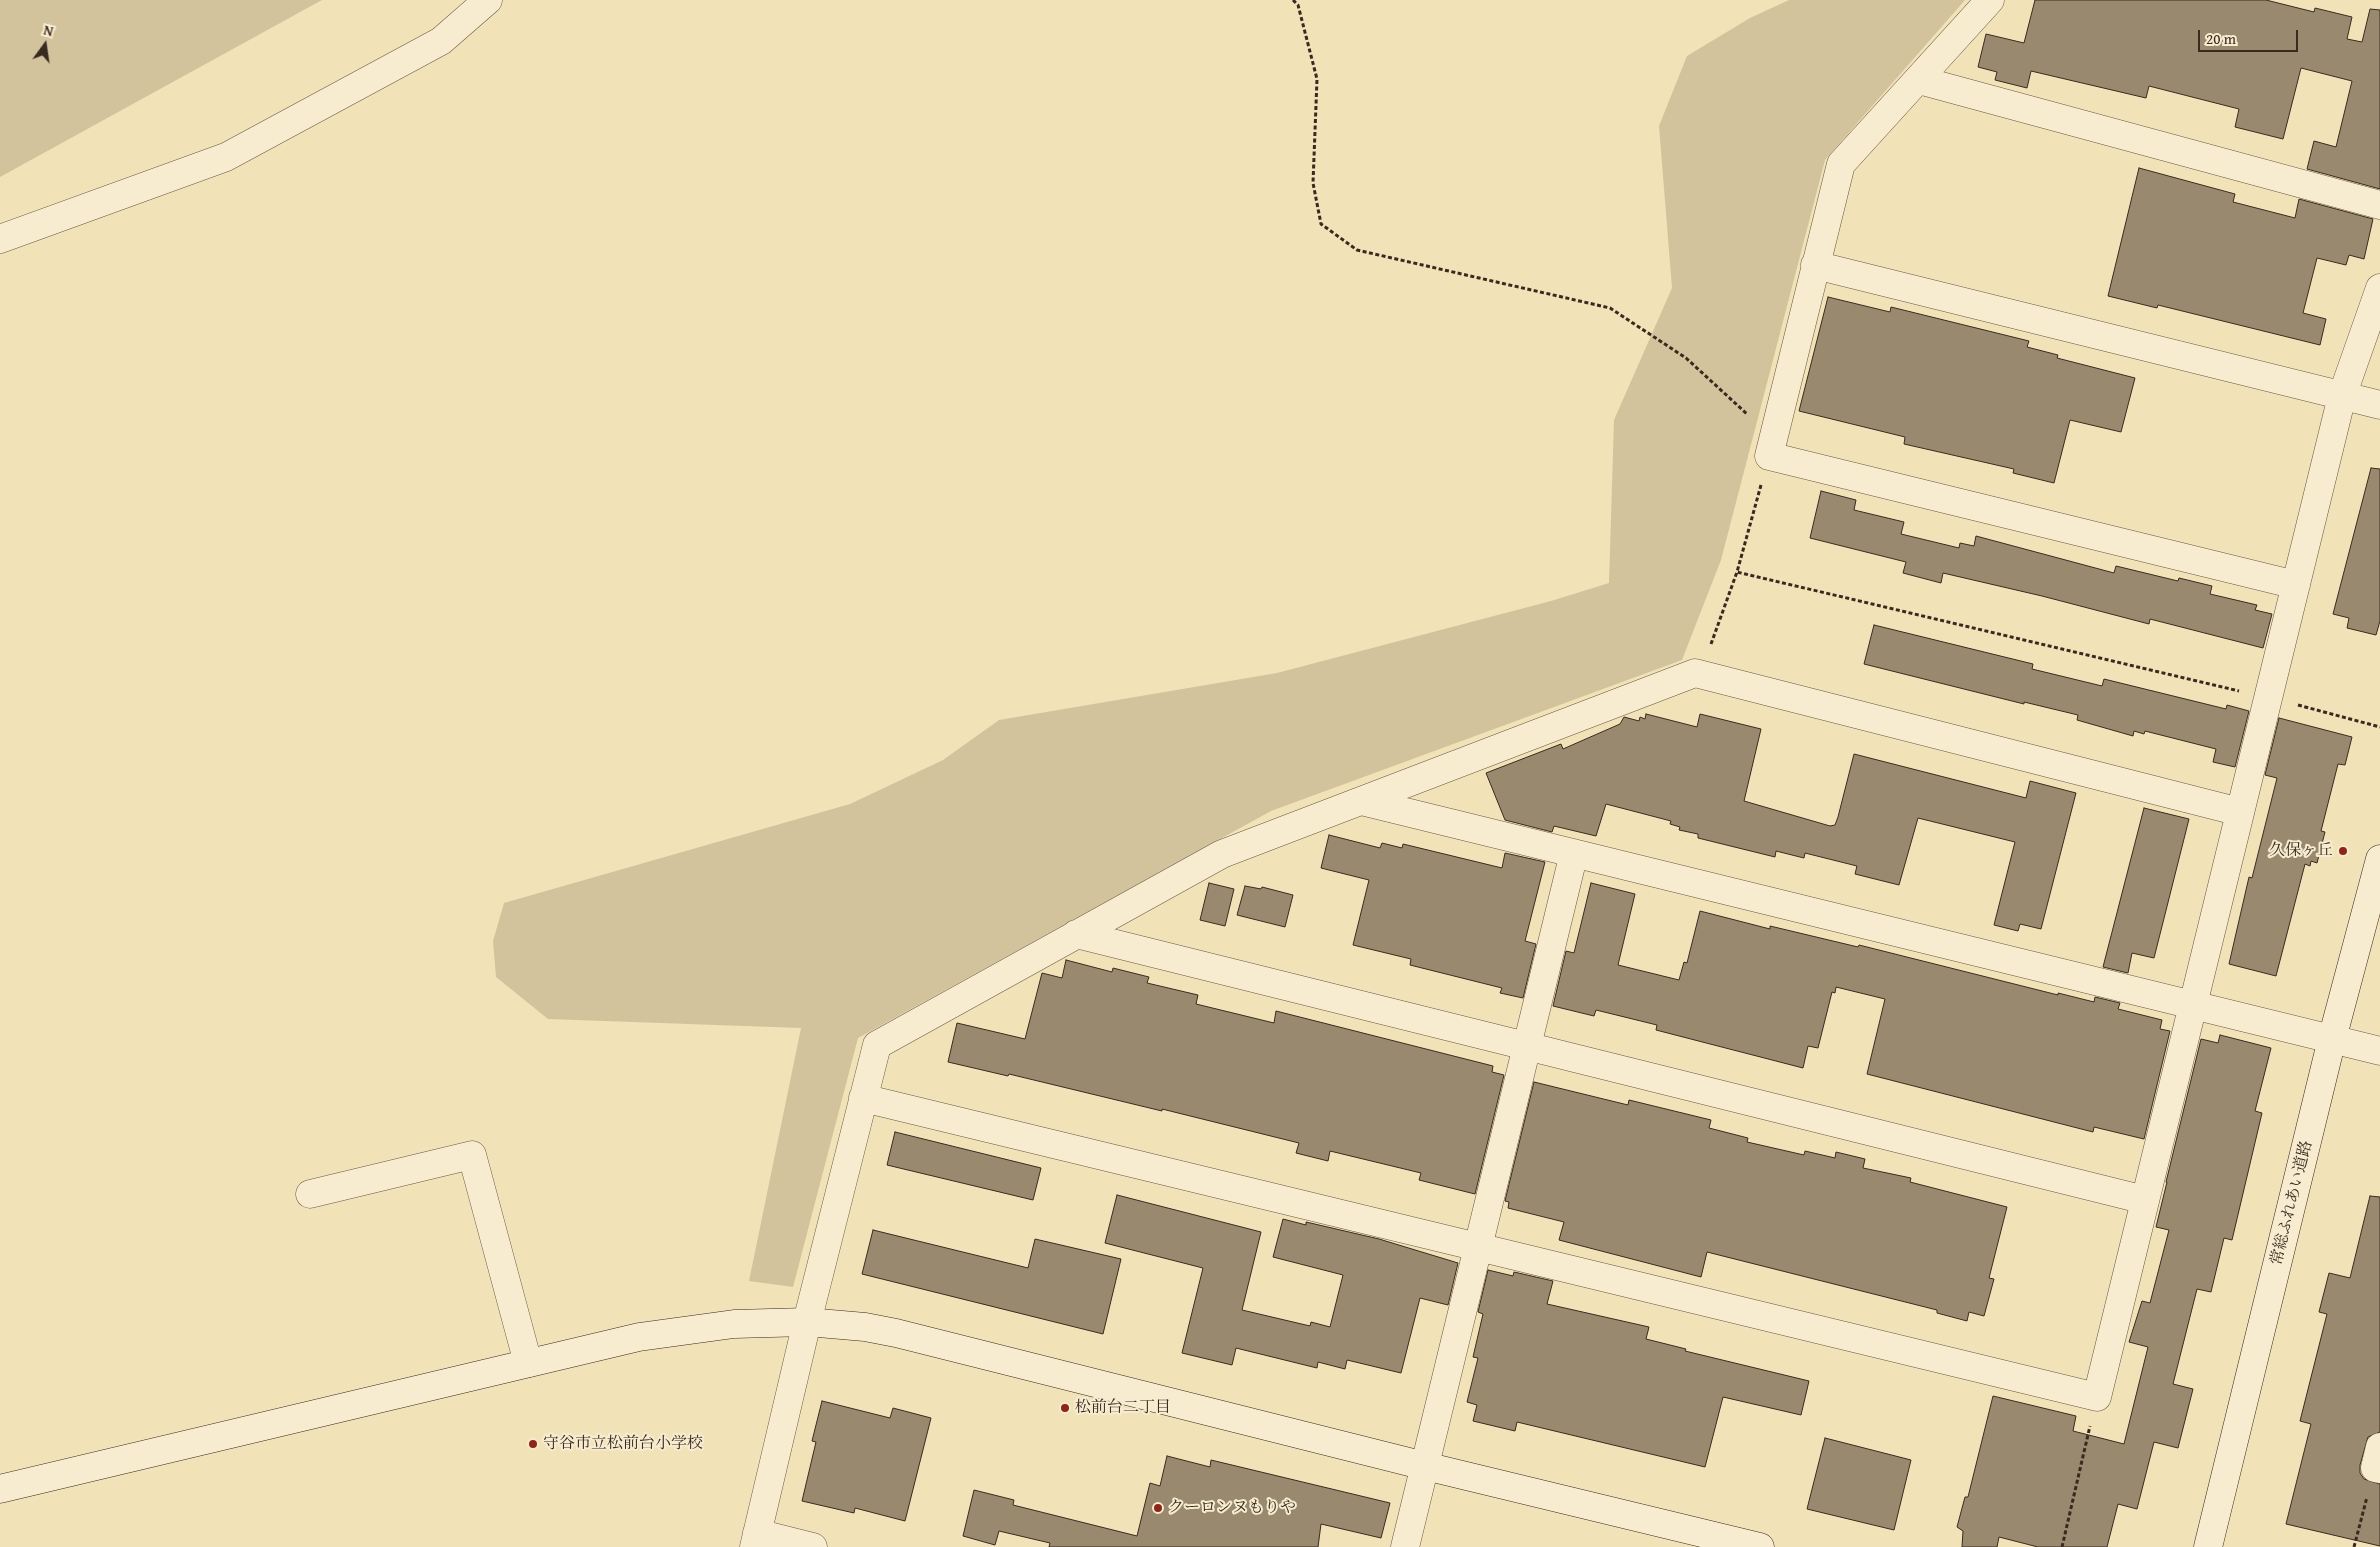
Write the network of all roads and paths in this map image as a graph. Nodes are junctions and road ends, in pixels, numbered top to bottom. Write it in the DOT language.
graph roads {
  1 [pos="488,0"];
  2 [pos="1293,0"];
  3 [pos="1990,0"];
  4 [pos="1919,80"];
  5 [pos="2380,206"];
  6 [pos="0,239"];
  7 [pos="1814,265"];
  8 [pos="2380,288"];
  9 [pos="2342,396"];
  10 [pos="2380,405"];
  11 [pos="1771,446"];
  12 [pos="1737,572"];
  13 [pos="2296,585"];
  14 [pos="1695,672"];
  15 [pos="2269,698"];
  16 [pos="2380,727"];
  17 [pos="1361,801"];
  18 [pos="2240,812"];
  19 [pos="1574,853"];
  20 [pos="2380,859"];
  21 [pos="1076,934"];
  22 [pos="2193,1006"];
  23 [pos="2332,1039"];
  24 [pos="1526,1046"];
  25 [pos="2380,1051"];
  26 [pos="863,1098"];
  27 [pos="310,1194"];
  28 [pos="2145,1200"];
  29 [pos="1478,1245"];
  30 [pos="806,1322"];
  31 [pos="528,1363"];
  32 [pos="2097,1397"];
  33 [pos="2378,1461"];
  34 [pos="1424,1466"];
  35 [pos="0,1489"];
  36 [pos="755,1540"];
  37 [pos="813,1547"];
  38 [pos="1405,1547"];
  39 [pos="1760,1547"];
  40 [pos="2062,1547"];
  41 [pos="2208,1547"];
  42 [pos="2354,1547"];
  1 -- 6 [label="street"];
  2 -- 11 [label="path"];
  3 -- 4 [label="street"];
  4 -- 5 [label="street"];
  4 -- 7 [label="street"];
  7 -- 9 [label="street"];
  7 -- 11 [label="street"];
  8 -- 9 [label="street"];
  9 -- 10 [label="street"];
  9 -- 13 [label="street"];
  11 -- 12 [label="path"];
  11 -- 13 [label="street"];
  12 -- 14 [label="path"];
  12 -- 15 [label="path"];
  13 -- 15 [label="street"];
  14 -- 17 [label="street"];
  14 -- 18 [label="street"];
  15 -- 16 [label="path"];
  15 -- 18 [label="street"];
  17 -- 19 [label="street"];
  17 -- 21 [label="street"];
  18 -- 22 [label="street"];
  19 -- 22 [label="street"];
  19 -- 24 [label="street"];
  20 -- 23 [label="street, 常総ふれあい道路"];
  21 -- 24 [label="street"];
  21 -- 26 [label="street"];
  22 -- 23 [label="street"];
  22 -- 28 [label="street"];
  23 -- 25 [label="street"];
  23 -- 41 [label="street, 常総ふれあい道路"];
  24 -- 28 [label="street"];
  24 -- 29 [label="street"];
  26 -- 29 [label="street"];
  26 -- 30 [label="street"];
  27 -- 31 [label="street"];
  28 -- 32 [label="street"];
  29 -- 32 [label="street"];
  29 -- 34 [label="street"];
  30 -- 31 [label="street"];
  30 -- 34 [label="street"];
  30 -- 36 [label="street"];
  31 -- 35 [label="street"];
  32 -- 40 [label="path"];
  33 -- 42 [label="path"];
  34 -- 38 [label="street"];
  34 -- 39 [label="street"];
  36 -- 37 [label="street"];
}
